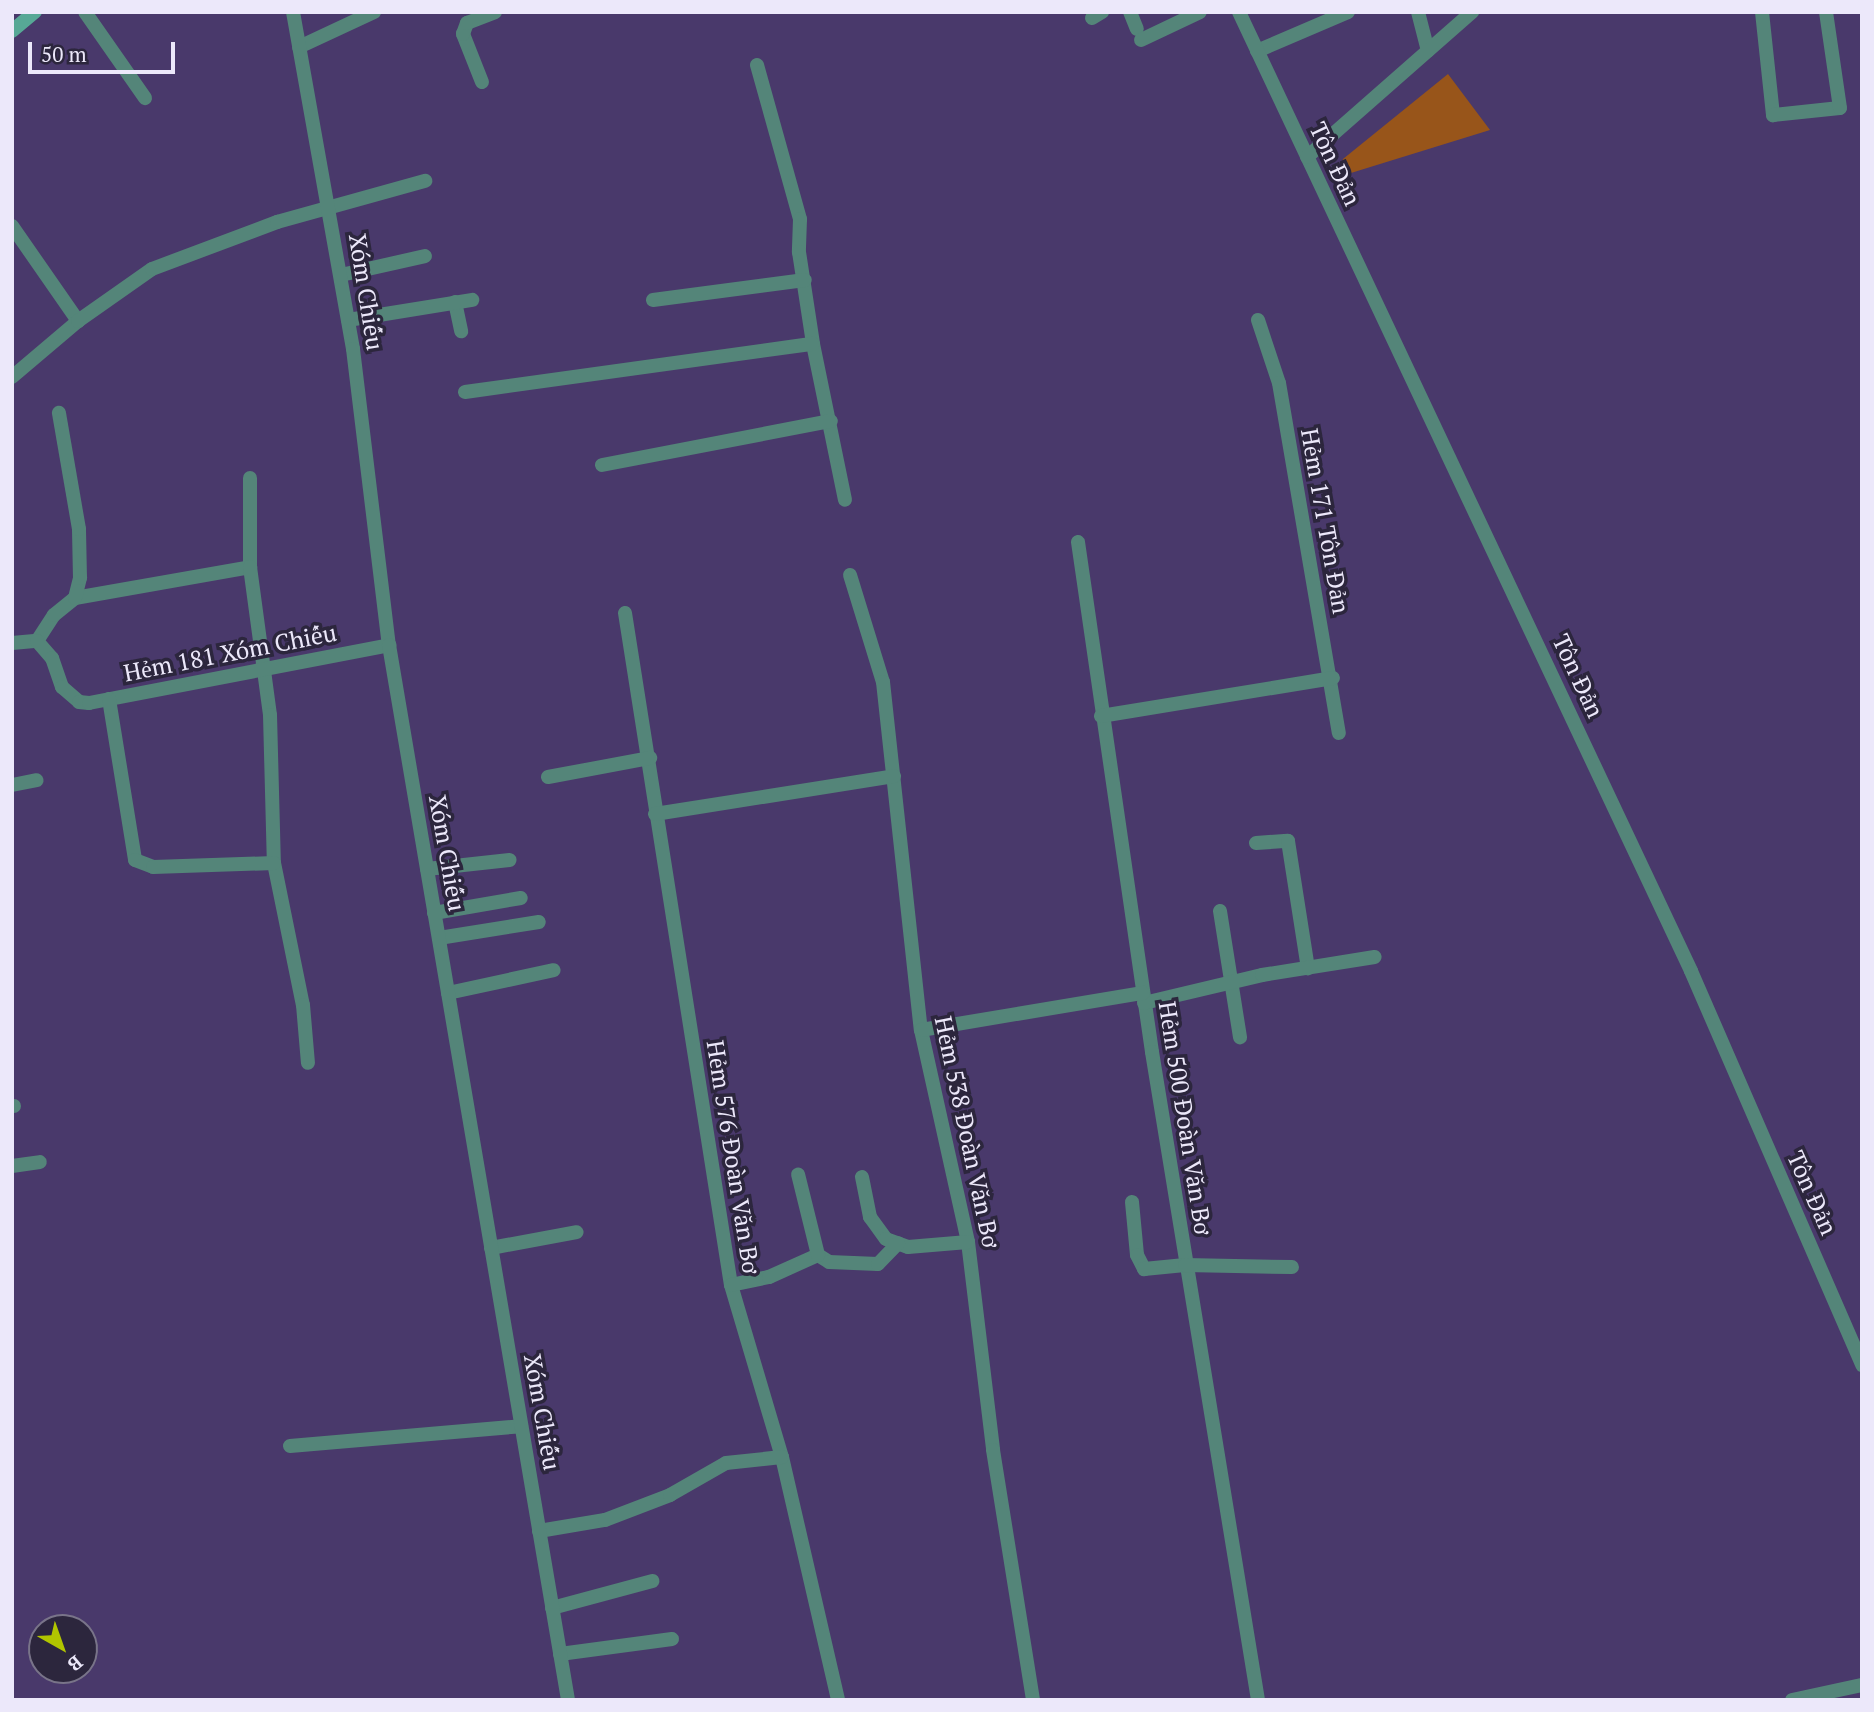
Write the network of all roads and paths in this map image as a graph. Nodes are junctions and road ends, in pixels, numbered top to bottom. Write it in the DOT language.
graph roads {
  1 [pos="35,12"];
  2 [pos="85,12"];
  3 [pos="293,12"];
  4 [pos="374,12"];
  5 [pos="495,12"];
  6 [pos="1130,12"];
  7 [pos="1200,12"];
  8 [pos="1240,12"];
  9 [pos="1348,12"];
  10 [pos="1418,12"];
  11 [pos="1472,12"];
  12 [pos="1762,12"];
  13 [pos="1826,12"];
  14 [pos="12,31"];
  15 [pos="299,47"];
  16 [pos="1257,51"];
  17 [pos="1428,51"];
  18 [pos="757,65"];
  19 [pos="482,82"];
  20 [pos="145,98"];
  21 [pos="1307,157"];
  22 [pos="425,181"];
  23 [pos="330,207"];
  24 [pos="12,226"];
  25 [pos="425,256"];
  26 [pos="341,275"];
  27 [pos="804,280"];
  28 [pos="472,300"];
  29 [pos="653,300"];
  30 [pos="455,302"];
  31 [pos="348,320"];
  32 [pos="1258,320"];
  33 [pos="78,321"];
  34 [pos="461,331"];
  35 [pos="814,344"];
  36 [pos="12,377"];
  37 [pos="465,393"];
  38 [pos="59,413"];
  39 [pos="831,421"];
  40 [pos="602,465"];
  41 [pos="250,478"];
  42 [pos="845,500"];
  43 [pos="1078,542"];
  44 [pos="250,567"];
  45 [pos="849,575"];
  46 [pos="75,598"];
  47 [pos="625,613"];
  48 [pos="37,641"];
  49 [pos="12,643"];
  50 [pos="389,645"];
  51 [pos="261,673"];
  52 [pos="1333,678"];
  53 [pos="109,699"];
  54 [pos="1101,716"];
  55 [pos="1339,733"];
  56 [pos="650,758"];
  57 [pos="894,776"];
  58 [pos="548,777"];
  59 [pos="37,780"];
  60 [pos="12,785"];
  61 [pos="655,814"];
  62 [pos="1256,843"];
  63 [pos="510,860"];
  64 [pos="274,863"];
  65 [pos="427,869"];
  66 [pos="521,898"];
  67 [pos="1220,911"];
  68 [pos="435,913"];
  69 [pos="538,922"];
  70 [pos="439,938"];
  71 [pos="1375,957"];
  72 [pos="1308,968"];
  73 [pos="554,970"];
  74 [pos="1234,984"];
  75 [pos="448,993"];
  76 [pos="1144,998"];
  77 [pos="922,1030"];
  78 [pos="1240,1037"];
  79 [pos="307,1063"];
  80 [pos="40,1162"];
  81 [pos="12,1166"];
  82 [pos="797,1174"];
  83 [pos="862,1177"];
  84 [pos="1132,1202"];
  85 [pos="577,1232"];
  86 [pos="968,1242"];
  87 [pos="898,1243"];
  88 [pos="491,1248"];
  89 [pos="818,1255"];
  90 [pos="1185,1265"];
  91 [pos="1292,1267"];
  92 [pos="731,1285"];
  93 [pos="1862,1365"];
  94 [pos="521,1426"];
  95 [pos="290,1446"];
  96 [pos="782,1457"];
  97 [pos="539,1531"];
  98 [pos="652,1581"];
  99 [pos="552,1608"];
  100 [pos="672,1639"];
  101 [pos="560,1654"];
  102 [pos="1862,1685"];
  103 [pos="568,1700"];
  104 [pos="838,1700"];
  105 [pos="1033,1700"];
  106 [pos="1258,1700"];
  107 [pos="1792,1700"];
  1 -- 14 [label="main road"];
  2 -- 20 [label="street"];
  3 -- 15 [label="street, Xóm Chiếu"];
  4 -- 15 [label="street"];
  5 -- 19 [label="street"];
  6 -- 7 [label="street"];
  8 -- 16 [label="street, Tôn Đản"];
  9 -- 16 [label="street"];
  10 -- 17 [label="street"];
  11 -- 17 [label="street"];
  12 -- 13 [label="street"];
  15 -- 23 [label="street, Xóm Chiếu"];
  16 -- 21 [label="street, Tôn Đản"];
  17 -- 21 [label="street"];
  18 -- 27 [label="street"];
  21 -- 93 [label="street, Tôn Đản"];
  22 -- 23 [label="street"];
  23 -- 26 [label="street, Xóm Chiếu"];
  23 -- 33 [label="street"];
  24 -- 33 [label="street"];
  25 -- 26 [label="street"];
  26 -- 31 [label="street, Xóm Chiếu"];
  27 -- 29 [label="street"];
  27 -- 35 [label="street"];
  28 -- 30 [label="street"];
  30 -- 31 [label="street"];
  30 -- 34 [label="street"];
  31 -- 50 [label="street, Xóm Chiếu"];
  32 -- 52 [label="street, Hẻm 171 Tôn Đản"];
  33 -- 36 [label="street"];
  35 -- 37 [label="street"];
  35 -- 39 [label="street"];
  38 -- 46 [label="street"];
  39 -- 40 [label="street"];
  39 -- 42 [label="street"];
  41 -- 44 [label="street"];
  43 -- 54 [label="street, Hẻm 500 Đoàn Văn Bơ"];
  44 -- 46 [label="street"];
  44 -- 51 [label="street"];
  45 -- 57 [label="street, Hẻm 538 Đoàn Văn Bơ"];
  46 -- 48 [label="street"];
  47 -- 56 [label="street, Hẻm 576 Đoàn Văn Bơ"];
  48 -- 49 [label="street"];
  48 -- 53 [label="street, Hẻm 181 Xóm Chiếu"];
  50 -- 51 [label="street, Hẻm 181 Xóm Chiếu"];
  50 -- 65 [label="street, Xóm Chiếu"];
  51 -- 53 [label="street, Hẻm 181 Xóm Chiếu"];
  51 -- 64 [label="street"];
  52 -- 54 [label="street"];
  52 -- 55 [label="street, Hẻm 171 Tôn Đản"];
  53 -- 64 [label="street"];
  54 -- 76 [label="street, Hẻm 500 Đoàn Văn Bơ"];
  56 -- 58 [label="street"];
  56 -- 61 [label="street, Hẻm 576 Đoàn Văn Bơ"];
  57 -- 61 [label="street"];
  57 -- 77 [label="street, Hẻm 538 Đoàn Văn Bơ"];
  59 -- 60 [label="street"];
  61 -- 92 [label="street, Hẻm 576 Đoàn Văn Bơ"];
  62 -- 72 [label="street"];
  63 -- 65 [label="street"];
  64 -- 79 [label="street"];
  65 -- 68 [label="street, Xóm Chiếu"];
  66 -- 68 [label="street"];
  67 -- 74 [label="street"];
  68 -- 70 [label="street, Xóm Chiếu"];
  69 -- 70 [label="street"];
  70 -- 75 [label="street, Xóm Chiếu"];
  71 -- 72 [label="street"];
  72 -- 74 [label="street"];
  73 -- 75 [label="street"];
  74 -- 76 [label="street"];
  74 -- 78 [label="street"];
  75 -- 88 [label="street, Xóm Chiếu"];
  76 -- 77 [label="street"];
  76 -- 90 [label="street, Hẻm 500 Đoàn Văn Bơ"];
  77 -- 86 [label="street, Hẻm 538 Đoàn Văn Bơ"];
  80 -- 81 [label="street"];
  82 -- 89 [label="street"];
  83 -- 87 [label="street"];
  84 -- 90 [label="street"];
  85 -- 88 [label="street"];
  86 -- 87 [label="street"];
  86 -- 105 [label="street, Hẻm 538 Đoàn Văn Bơ"];
  87 -- 89 [label="street"];
  88 -- 94 [label="street, Xóm Chiếu"];
  89 -- 92 [label="street"];
  90 -- 91 [label="street"];
  90 -- 106 [label="street, Hẻm 500 Đoàn Văn Bơ"];
  92 -- 96 [label="street, Hẻm 576 Đoàn Văn Bơ"];
  94 -- 95 [label="street"];
  94 -- 97 [label="street, Xóm Chiếu"];
  96 -- 97 [label="street"];
  96 -- 104 [label="street, Hẻm 576 Đoàn Văn Bơ"];
  97 -- 99 [label="street, Xóm Chiếu"];
  98 -- 99 [label="street"];
  99 -- 101 [label="street, Xóm Chiếu"];
  100 -- 101 [label="street"];
  101 -- 103 [label="street, Xóm Chiếu"];
  102 -- 107 [label="street"];
}
